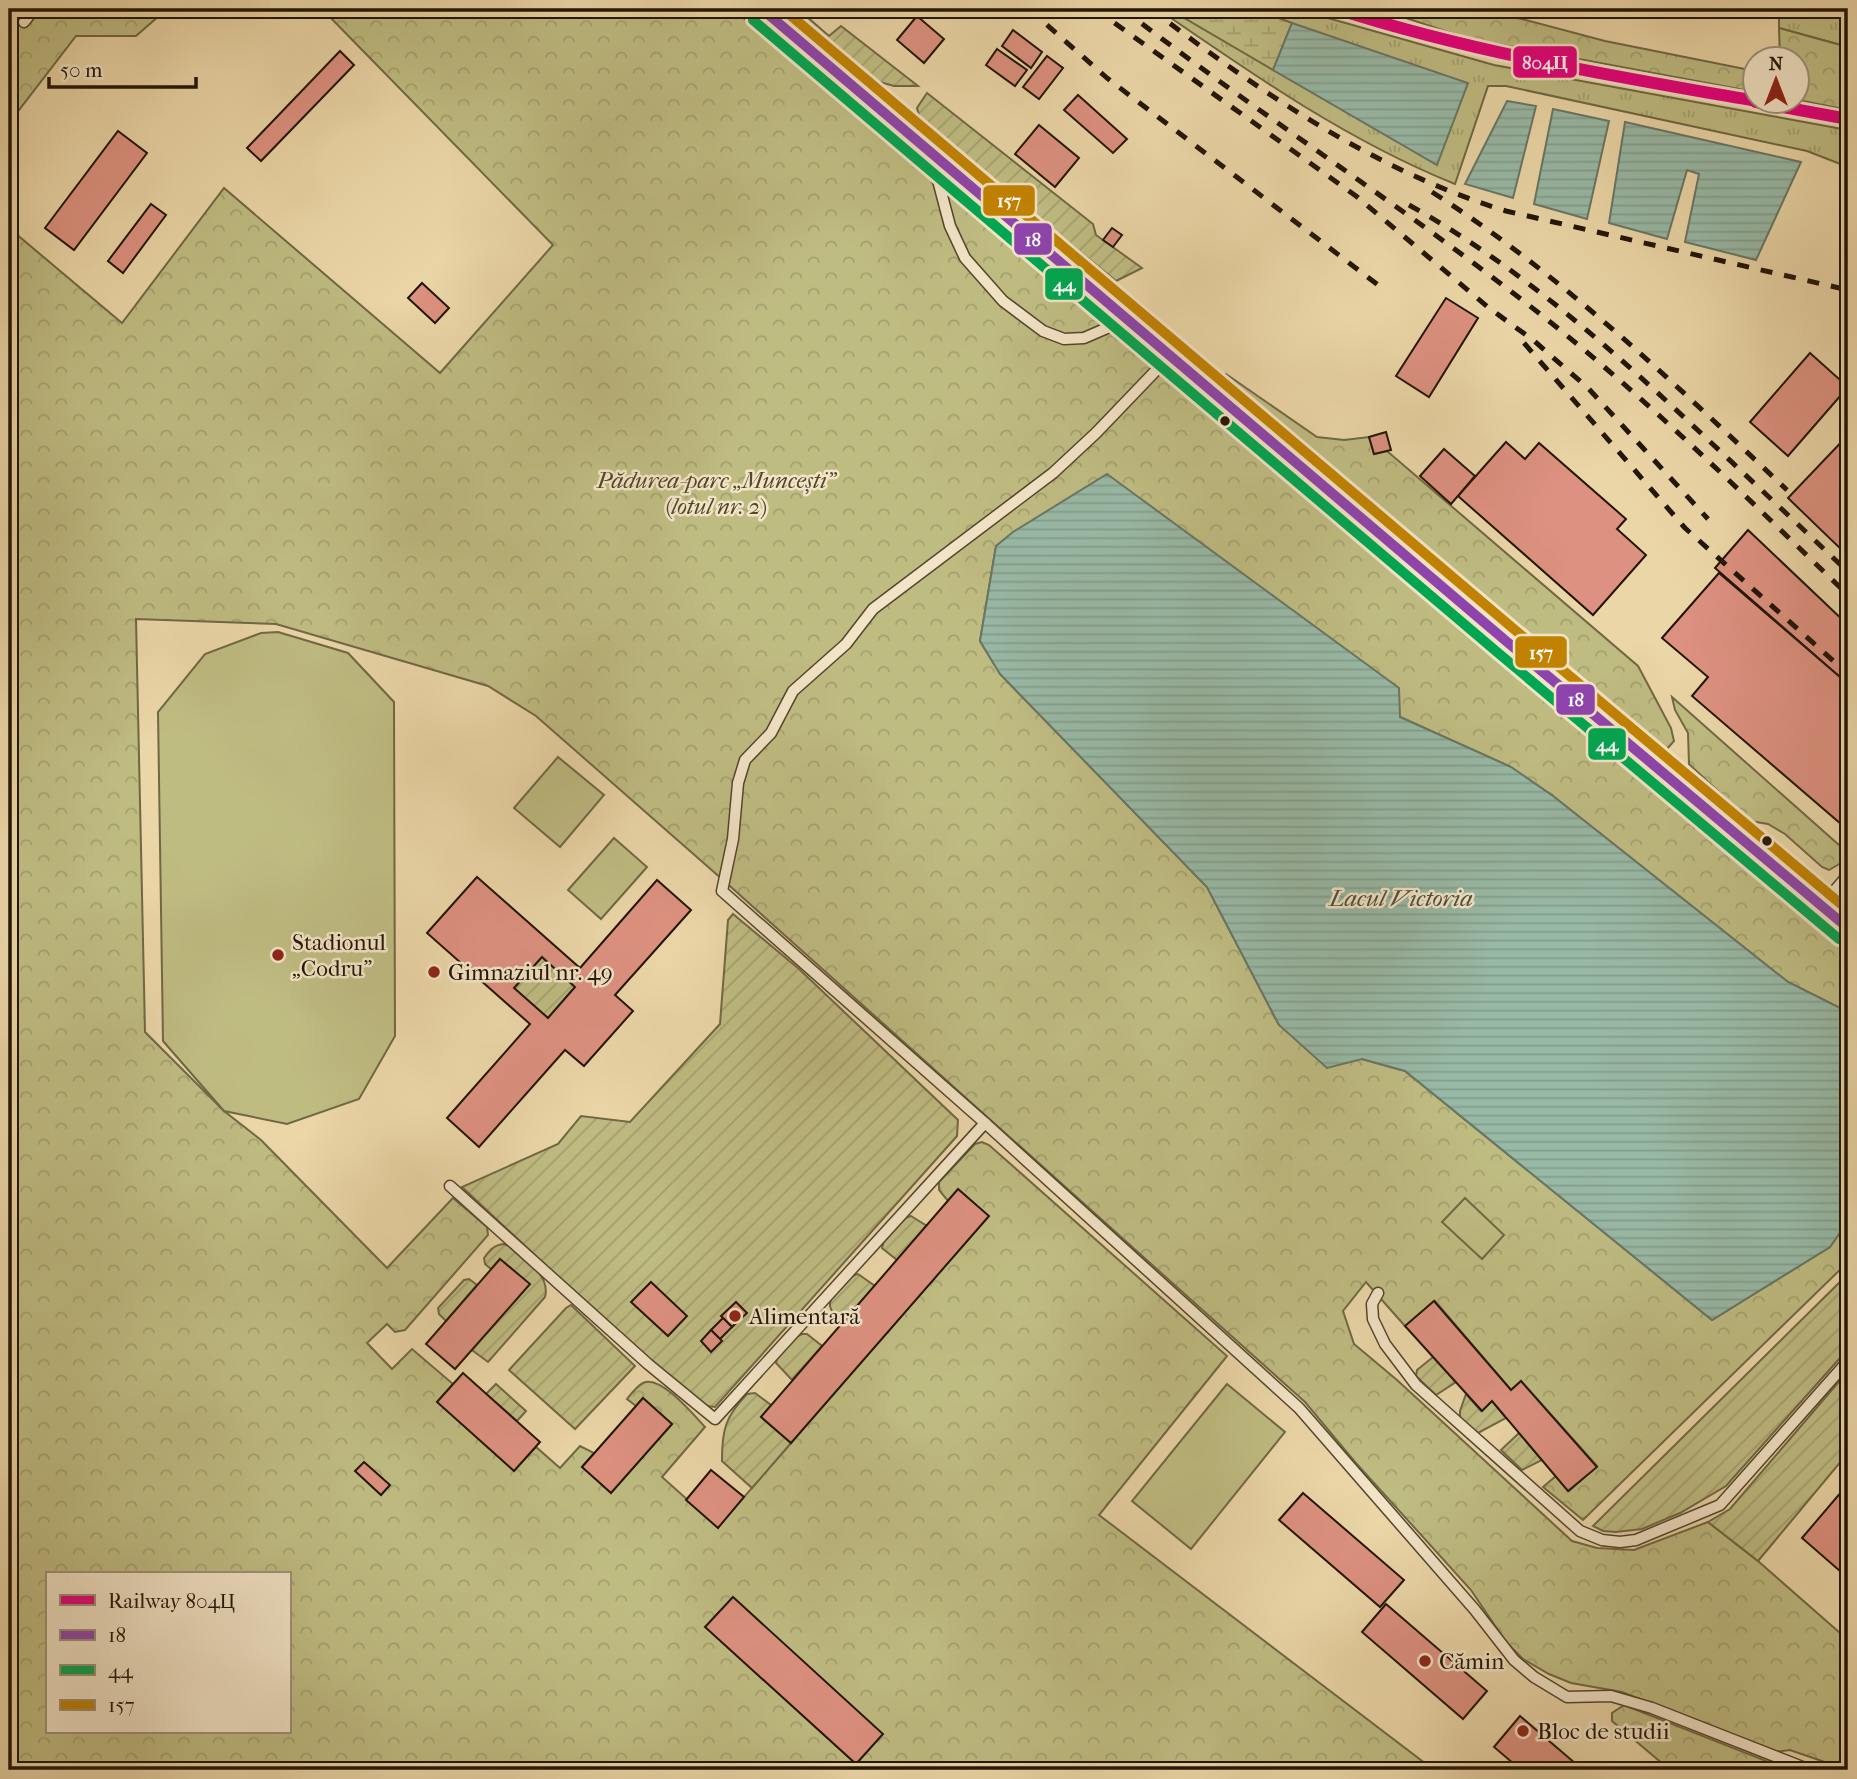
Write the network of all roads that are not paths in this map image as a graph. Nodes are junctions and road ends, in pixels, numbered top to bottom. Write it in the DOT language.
graph roads {
  1 [pos="34,9"];
  2 [pos="762,9"];
  3 [pos="24,22"];
  4 [pos="931,153"];
  5 [pos="1127,319"];
  6 [pos="1170,356"];
  7 [pos="1848,875"];
  8 [pos="1821,906"];
  9 [pos="1848,929"];
  10 [pos="985,1124"];
  11 [pos="450,1186"];
  12 [pos="1378,1293"];
  13 [pos="1848,1361"];
  14 [pos="1810,1770"];
  1 -- 3 [label="lane"];
  2 -- 4 [label="main road"];
  4 -- 5 [label="main road"];
  4 -- 5 [label="lane"];
  5 -- 6 [label="main road"];
  6 -- 8 [label="main road"];
  6 -- 10 [label="lane"];
  7 -- 8 [label="lane"];
  8 -- 9 [label="main road"];
  10 -- 11 [label="lane"];
  10 -- 14 [label="lane"];
  12 -- 13 [label="lane"];
}
